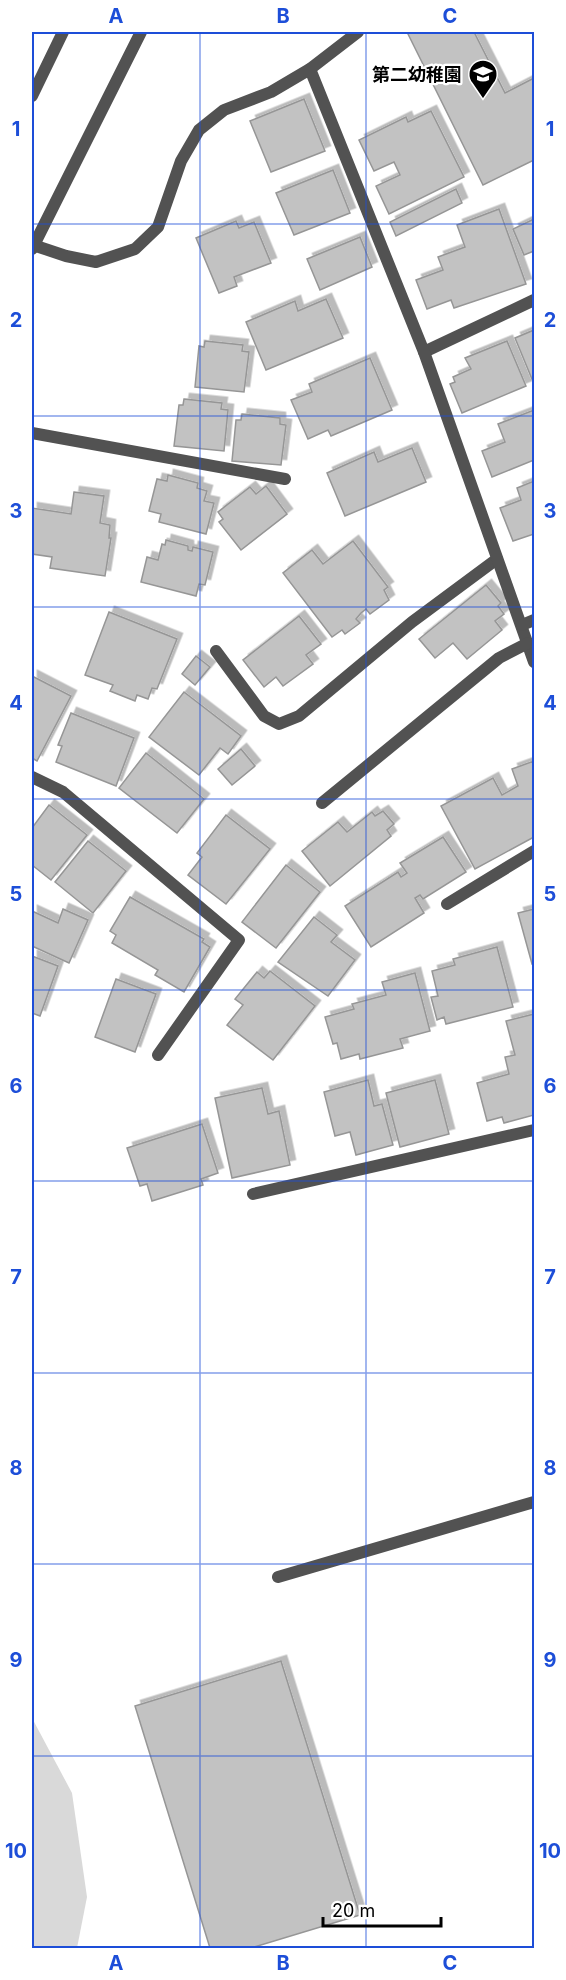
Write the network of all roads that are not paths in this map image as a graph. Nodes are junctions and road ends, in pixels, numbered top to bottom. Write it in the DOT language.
graph roads {
  1 [pos="63,32"];
  2 [pos="141,32"];
  3 [pos="358,32"];
  4 [pos="310,69"];
  5 [pos="32,96"];
  6 [pos="32,247"];
  7 [pos="534,300"];
  8 [pos="424,352"];
  9 [pos="32,433"];
  10 [pos="285,479"];
  11 [pos="497,559"];
  12 [pos="534,620"];
  13 [pos="522,625"];
  14 [pos="528,643"];
  15 [pos="216,651"];
  16 [pos="534,662"];
  17 [pos="32,777"];
  18 [pos="322,803"];
  19 [pos="534,851"];
  20 [pos="447,904"];
  21 [pos="158,1055"];
  22 [pos="534,1130"];
  23 [pos="253,1194"];
  24 [pos="534,1502"];
  25 [pos="278,1577"];
  1 -- 5 [label="street"];
  2 -- 6 [label="street"];
  3 -- 4 [label="street"];
  4 -- 6 [label="street"];
  4 -- 8 [label="street"];
  7 -- 8 [label="street"];
  8 -- 11 [label="street"];
  9 -- 10 [label="street"];
  11 -- 13 [label="street"];
  11 -- 15 [label="street"];
  12 -- 13 [label="street"];
  13 -- 14 [label="street"];
  14 -- 16 [label="street"];
  14 -- 18 [label="street"];
  17 -- 21 [label="street"];
  19 -- 20 [label="street"];
  22 -- 23 [label="street"];
  24 -- 25 [label="street"];
}
